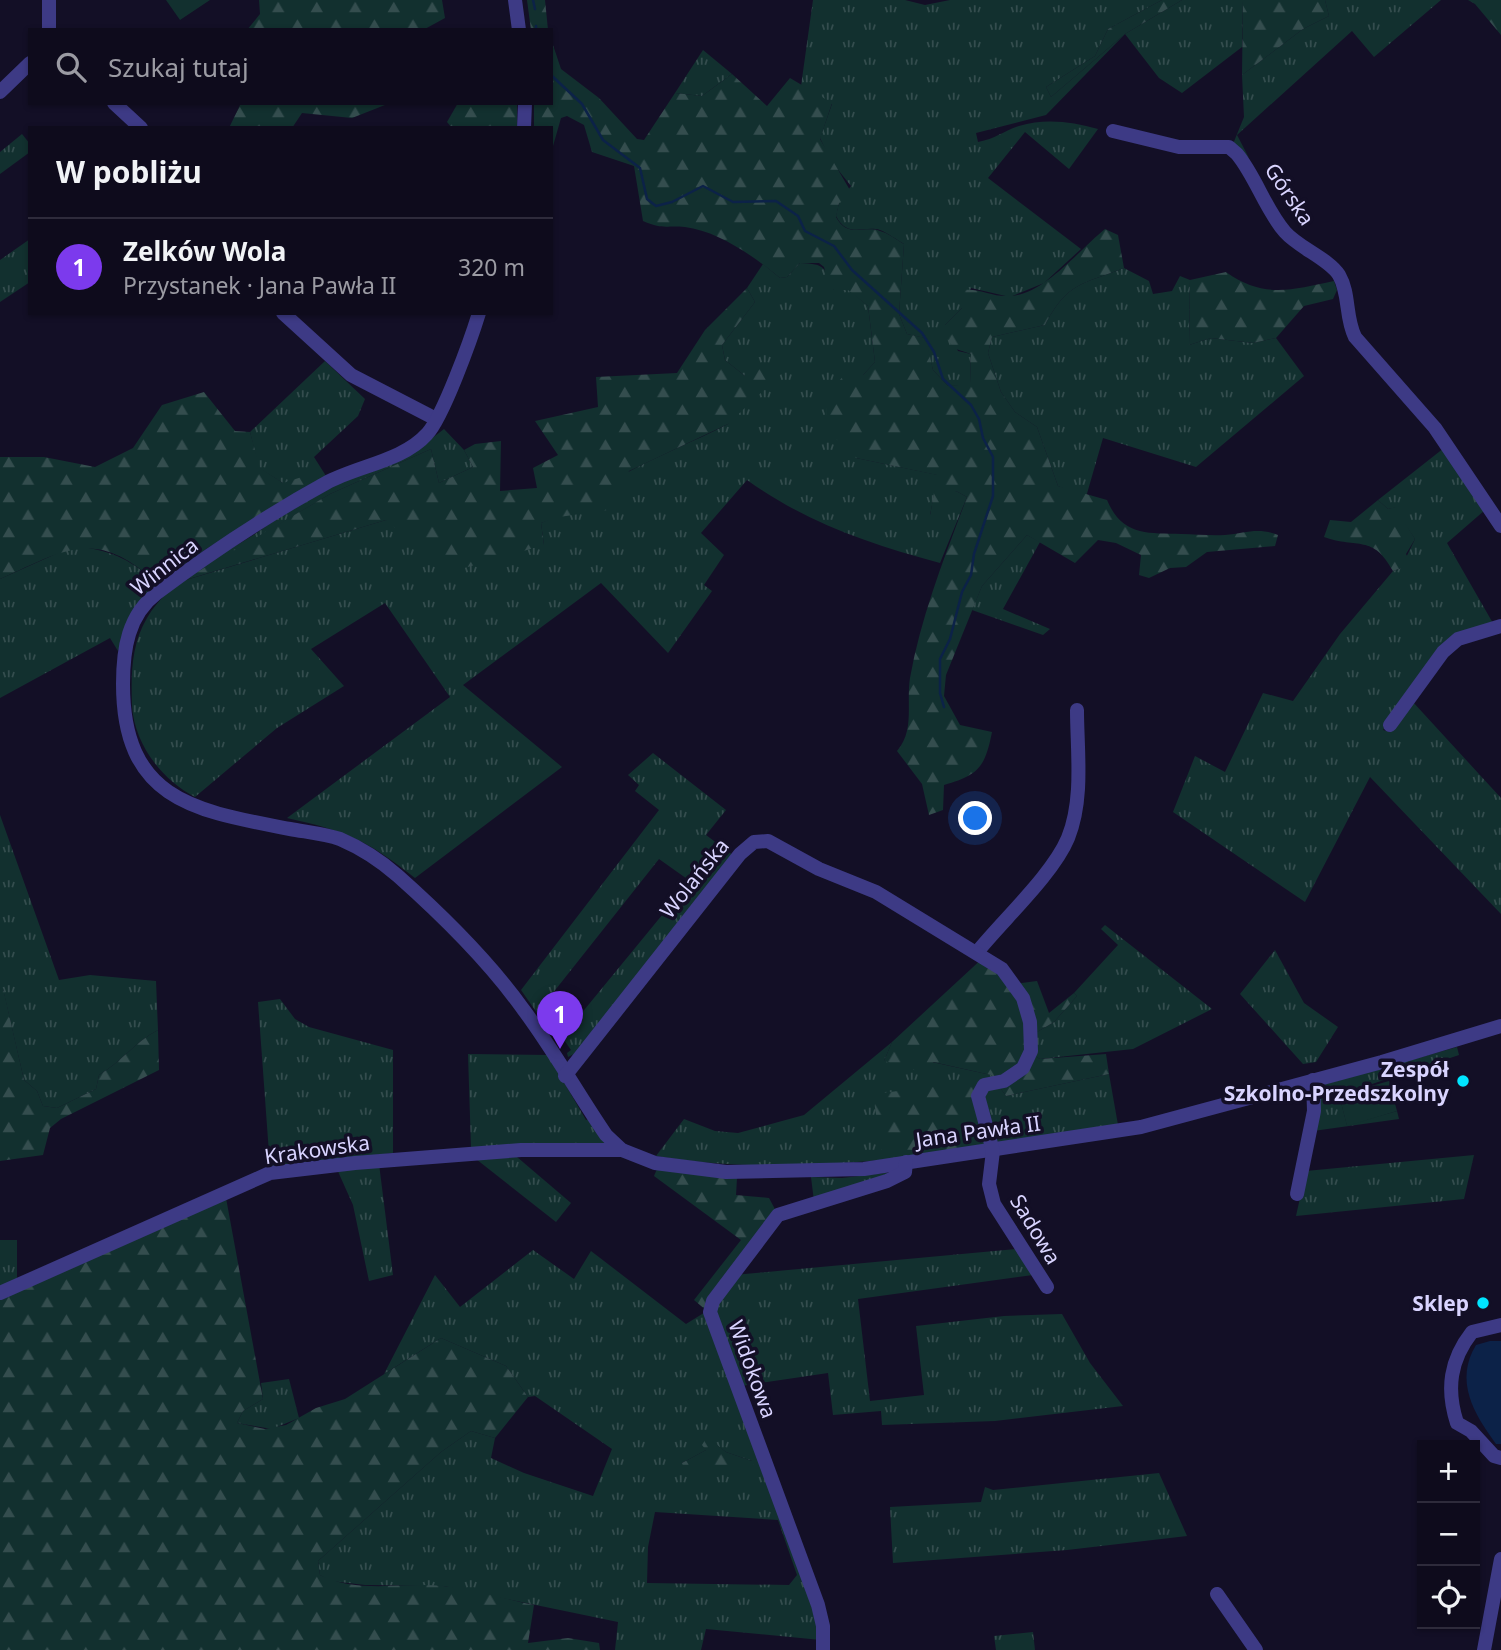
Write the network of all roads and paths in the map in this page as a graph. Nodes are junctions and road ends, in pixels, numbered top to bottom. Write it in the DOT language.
graph roads {
  1 [pos="49,0"];
  2 [pos="515,0"];
  3 [pos="49,28"];
  4 [pos="519,28"];
  5 [pos="28,64"];
  6 [pos="0,92"];
  7 [pos="116,105"];
  8 [pos="525,105"];
  9 [pos="139,126"];
  10 [pos="524,126"];
  11 [pos="1113,131"];
  12 [pos="285,315"];
  13 [pos="478,315"];
  14 [pos="436,419"];
  15 [pos="1501,526"];
  16 [pos="1501,626"];
  17 [pos="1077,709"];
  18 [pos="1390,725"];
  19 [pos="978,951"];
  20 [pos="523,1009"];
  21 [pos="1501,1026"];
  22 [pos="565,1076"];
  23 [pos="1313,1080"];
  24 [pos="622,1150"];
  25 [pos="993,1151"];
  26 [pos="906,1162"];
  27 [pos="1297,1194"];
  28 [pos="1047,1287"];
  29 [pos="0,1293"];
  30 [pos="1501,1325"];
  31 [pos="1501,1458"];
  32 [pos="1501,1559"];
  33 [pos="1217,1594"];
  34 [pos="823,1650"];
  35 [pos="1256,1650"];
  36 [pos="1484,1650"];
  1 -- 3 [label="street"];
  2 -- 4 [label="street"];
  5 -- 6 [label="street"];
  7 -- 9 [label="street"];
  8 -- 10 [label="street"];
  11 -- 15 [label="street, Górska"];
  12 -- 14 [label="street"];
  13 -- 14 [label="street, Winnica"];
  14 -- 20 [label="street, Winnica"];
  16 -- 18 [label="street"];
  17 -- 19 [label="street"];
  19 -- 22 [label="street, Wolańska"];
  19 -- 25 [label="street, Wolańska"];
  20 -- 22 [label="street, Jana Pawła II"];
  21 -- 23 [label="street, Jana Pawła II"];
  22 -- 24 [label="street, Jana Pawła II"];
  23 -- 25 [label="street, Jana Pawła II"];
  23 -- 27 [label="street"];
  24 -- 26 [label="street, Jana Pawła II"];
  24 -- 29 [label="street, Krakowska"];
  25 -- 26 [label="street, Jana Pawła II"];
  25 -- 28 [label="street, Sadowa"];
  26 -- 34 [label="street, Widokowa"];
  30 -- 31 [label="street"];
  32 -- 36 [label="street"];
  33 -- 35 [label="street"];
}
